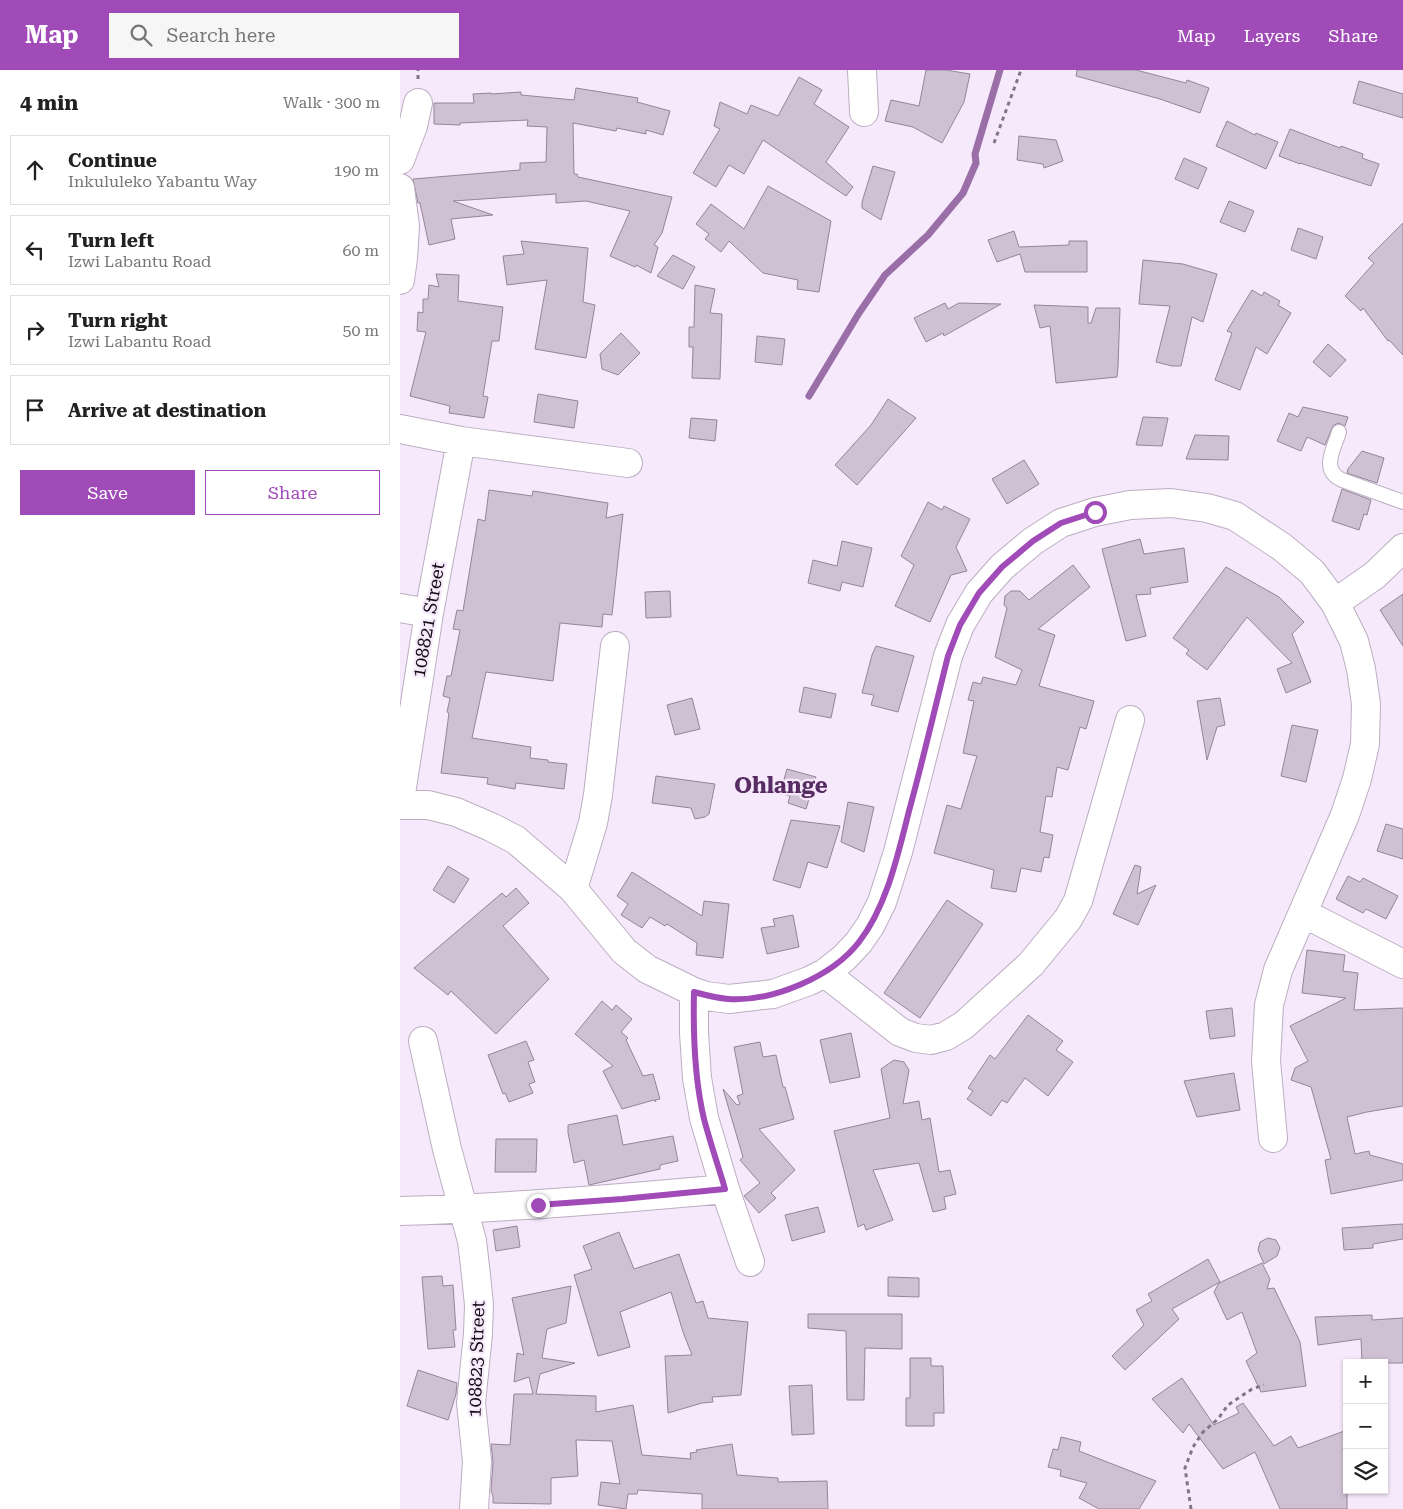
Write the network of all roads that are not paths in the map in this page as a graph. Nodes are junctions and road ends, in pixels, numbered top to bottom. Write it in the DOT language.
graph roads {
  1 [pos="862,70"];
  2 [pos="418,103"];
  3 [pos="864,112"];
  4 [pos="400,160"];
  5 [pos="400,188"];
  6 [pos="400,280"];
  7 [pos="400,429"];
  8 [pos="1339,432"];
  9 [pos="461,441"];
  10 [pos="628,463"];
  11 [pos="1403,502"];
  12 [pos="1403,548"];
  13 [pos="1335,604"];
  14 [pos="400,608"];
  15 [pos="428,613"];
  16 [pos="614,646"];
  17 [pos="1130,720"];
  18 [pos="400,800"];
  19 [pos="400,805"];
  20 [pos="573,889"];
  21 [pos="1303,913"];
  22 [pos="1403,964"];
  23 [pos="825,973"];
  24 [pos="694,992"];
  25 [pos="423,1040"];
  26 [pos="1273,1138"];
  27 [pos="725,1189"];
  28 [pos="463,1210"];
  29 [pos="400,1211"];
  30 [pos="750,1262"];
  31 [pos="474,1509"];
  1 -- 3 [label="street"];
  2 -- 4 [label="street"];
  5 -- 6 [label="street"];
  7 -- 9 [label="street"];
  8 -- 11 [label="lane"];
  9 -- 10 [label="street"];
  9 -- 15 [label="street, 108821 Street"];
  12 -- 13 [label="street"];
  13 -- 21 [label="street"];
  13 -- 23 [label="street"];
  14 -- 15 [label="street"];
  15 -- 18 [label="street, 108821 Street"];
  16 -- 20 [label="street"];
  17 -- 23 [label="street"];
  19 -- 20 [label="street"];
  20 -- 24 [label="street"];
  21 -- 22 [label="street"];
  21 -- 26 [label="street"];
  23 -- 24 [label="street"];
  24 -- 27 [label="street"];
  25 -- 28 [label="street, 108823 Street"];
  27 -- 28 [label="street"];
  27 -- 30 [label="street"];
  28 -- 29 [label="street"];
  28 -- 31 [label="street, 108823 Street"];
}
